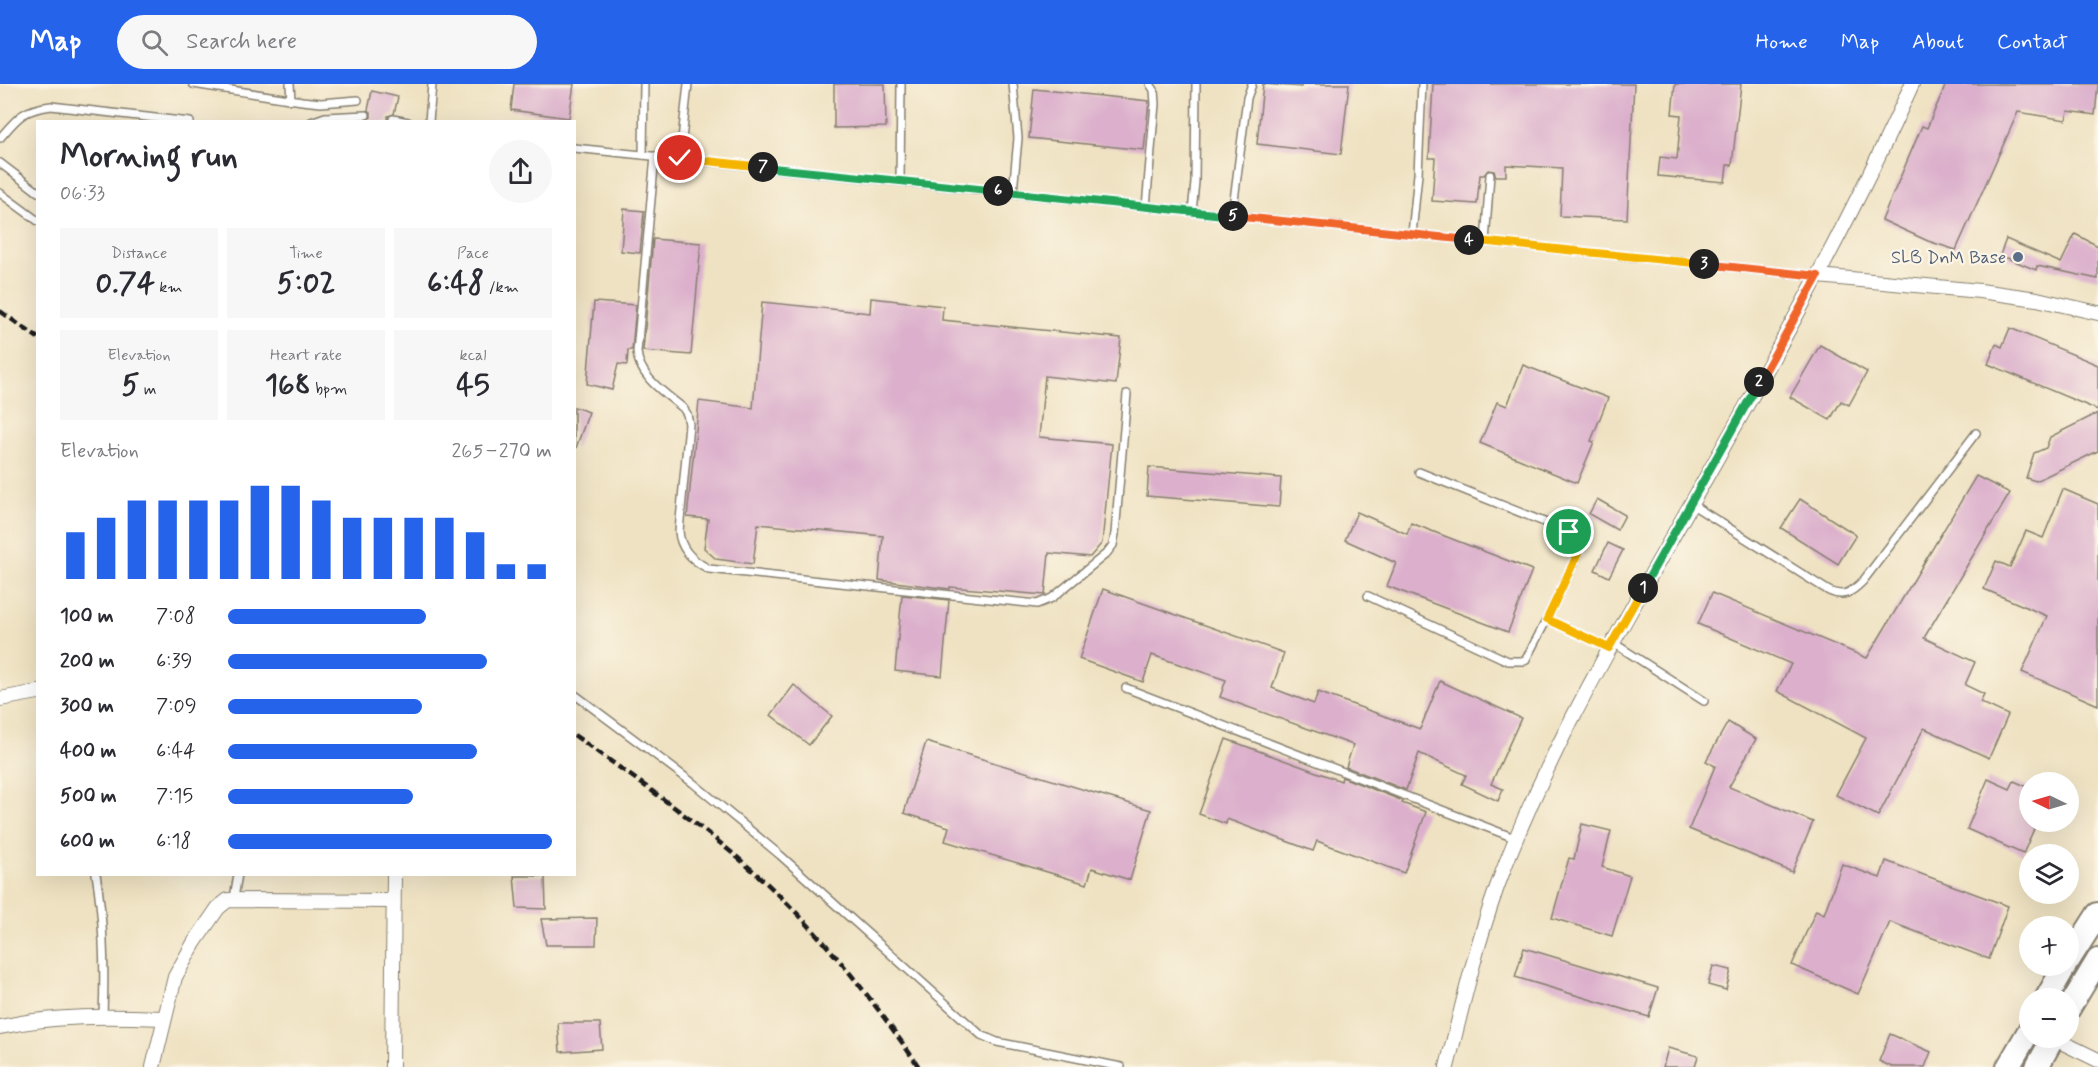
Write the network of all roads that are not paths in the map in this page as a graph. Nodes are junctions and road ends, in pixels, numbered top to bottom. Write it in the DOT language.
graph roads {
  1 [pos="193,84"];
  2 [pos="290,84"];
  3 [pos="432,84"];
  4 [pos="644,84"];
  5 [pos="688,84"];
  6 [pos="901,84"];
  7 [pos="1013,84"];
  8 [pos="1150,84"];
  9 [pos="1196,84"];
  10 [pos="1252,84"];
  11 [pos="1422,84"];
  12 [pos="1912,84"];
  13 [pos="205,85"];
  14 [pos="291,100"];
  15 [pos="358,100"];
  16 [pos="366,115"];
  17 [pos="393,119"];
  18 [pos="173,120"];
  19 [pos="317,120"];
  20 [pos="398,120"];
  21 [pos="429,120"];
  22 [pos="0,138"];
  23 [pos="576,148"];
  24 [pos="644,155"];
  25 [pos="655,156"];
  26 [pos="680,158"];
  27 [pos="0,163"];
  28 [pos="1490,175"];
  29 [pos="900,181"];
  30 [pos="36,190"];
  31 [pos="1013,192"];
  32 [pos="0,193"];
  33 [pos="1146,207"];
  34 [pos="1192,212"];
  35 [pos="1233,216"];
  36 [pos="36,220"];
  37 [pos="1413,234"];
  38 [pos="1485,242"];
  39 [pos="1818,276"];
  40 [pos="2098,313"];
  41 [pos="1127,394"];
  42 [pos="1976,433"];
  43 [pos="1419,472"];
  44 [pos="1691,504"];
  45 [pos="1368,596"];
  46 [pos="1547,619"];
  47 [pos="1610,645"];
  48 [pos="1126,688"];
  49 [pos="36,692"];
  50 [pos="576,695"];
  51 [pos="0,699"];
  52 [pos="1704,701"];
  53 [pos="1517,838"];
  54 [pos="96,876"];
  55 [pos="238,876"];
  56 [pos="394,876"];
  57 [pos="234,898"];
  58 [pos="393,901"];
  59 [pos="2098,915"];
  60 [pos="2079,944"];
  61 [pos="2098,960"];
  62 [pos="2079,992"];
  63 [pos="103,1016"];
  64 [pos="164,1018"];
  65 [pos="0,1027"];
  66 [pos="2019,1048"];
  67 [pos="2047,1048"];
  68 [pos="2073,1048"];
  69 [pos="2098,1060"];
  70 [pos="153,1067"];
  71 [pos="392,1067"];
  72 [pos="1121,1067"];
  73 [pos="1447,1067"];
  74 [pos="2008,1067"];
  75 [pos="2037,1067"];
  1 -- 13 [label="lane"];
  2 -- 14 [label="lane"];
  3 -- 21 [label="lane"];
  4 -- 24 [label="lane"];
  5 -- 26 [label="lane"];
  6 -- 29 [label="lane"];
  7 -- 31 [label="lane"];
  8 -- 33 [label="lane"];
  9 -- 34 [label="lane"];
  10 -- 35 [label="lane"];
  11 -- 37 [label="lane"];
  12 -- 39 [label="street"];
  13 -- 14 [label="lane"];
  14 -- 15 [label="lane"];
  16 -- 19 [label="lane"];
  17 -- 20 [label="lane"];
  18 -- 22 [label="lane"];
  23 -- 24 [label="lane"];
  24 -- 25 [label="lane"];
  25 -- 26 [label="lane"];
  25 -- 41 [label="lane"];
  26 -- 29 [label="lane"];
  27 -- 30 [label="lane"];
  28 -- 38 [label="lane"];
  29 -- 31 [label="lane"];
  31 -- 33 [label="lane"];
  32 -- 36 [label="lane"];
  33 -- 34 [label="lane"];
  34 -- 35 [label="lane"];
  35 -- 37 [label="lane"];
  37 -- 38 [label="lane"];
  38 -- 39 [label="lane"];
  39 -- 40 [label="street"];
  39 -- 44 [label="street"];
  42 -- 44 [label="lane"];
  43 -- 46 [label="lane"];
  44 -- 47 [label="street"];
  45 -- 46 [label="lane"];
  46 -- 47 [label="lane"];
  47 -- 52 [label="lane"];
  47 -- 53 [label="street"];
  48 -- 53 [label="lane"];
  49 -- 51 [label="street"];
  50 -- 72 [label="lane"];
  53 -- 73 [label="street"];
  54 -- 63 [label="lane"];
  55 -- 57 [label="lane"];
  56 -- 58 [label="street"];
  57 -- 58 [label="street"];
  57 -- 64 [label="street"];
  58 -- 71 [label="street"];
  59 -- 60 [label="main road"];
  61 -- 62 [label="main road"];
  63 -- 64 [label="street"];
  63 -- 65 [label="street"];
  64 -- 70 [label="street"];
  66 -- 74 [label="main road"];
  67 -- 75 [label="main road"];
  68 -- 69 [label="street"];
}
